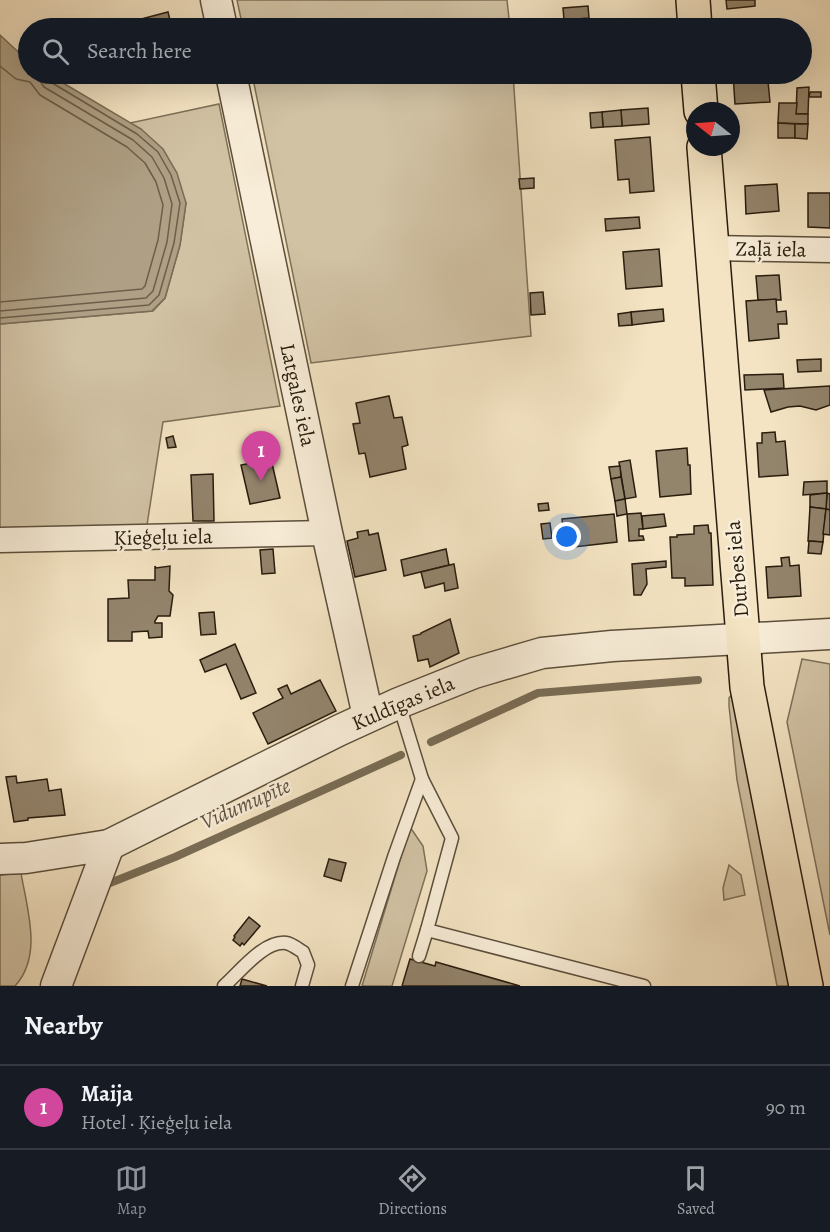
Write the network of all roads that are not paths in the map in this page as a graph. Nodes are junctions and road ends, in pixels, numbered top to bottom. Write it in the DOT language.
graph roads {
  1 [pos="216,0"];
  2 [pos="693,0"];
  3 [pos="220,18"];
  4 [pos="694,18"];
  5 [pos="233,84"];
  6 [pos="699,84"];
  7 [pos="700,102"];
  8 [pos="705,156"];
  9 [pos="712,248"];
  10 [pos="830,250"];
  11 [pos="327,533"];
  12 [pos="0,540"];
  13 [pos="830,634"];
  14 [pos="743,640"];
  15 [pos="399,703"];
  16 [pos="368,716"];
  17 [pos="422,779"];
  18 [pos="109,845"];
  19 [pos="0,859"];
  20 [pos="427,930"];
  21 [pos="419,956"];
  22 [pos="56,986"];
  23 [pos="224,986"];
  24 [pos="302,986"];
  25 [pos="352,986"];
  26 [pos="644,986"];
  27 [pos="806,986"];
  1 -- 3 [label="street"];
  2 -- 4 [label="main road"];
  5 -- 11 [label="street, Latgales iela"];
  6 -- 7 [label="main road"];
  8 -- 9 [label="main road, Durbes iela"];
  9 -- 10 [label="street, Zaļā iela"];
  9 -- 14 [label="main road, Durbes iela"];
  11 -- 12 [label="street, Ķieģeļu iela"];
  11 -- 16 [label="street, Latgales iela"];
  13 -- 14 [label="street, Kuldīgas iela"];
  14 -- 15 [label="street, Kuldīgas iela"];
  14 -- 27 [label="main road, Durbes iela"];
  15 -- 16 [label="street, Kuldīgas iela"];
  15 -- 17 [label="lane"];
  16 -- 18 [label="street, Kuldīgas iela"];
  17 -- 20 [label="lane"];
  17 -- 25 [label="lane"];
  18 -- 19 [label="street, Kuldīgas iela"];
  18 -- 22 [label="street"];
  20 -- 21 [label="lane"];
  20 -- 26 [label="lane"];
  23 -- 24 [label="lane"];
}
